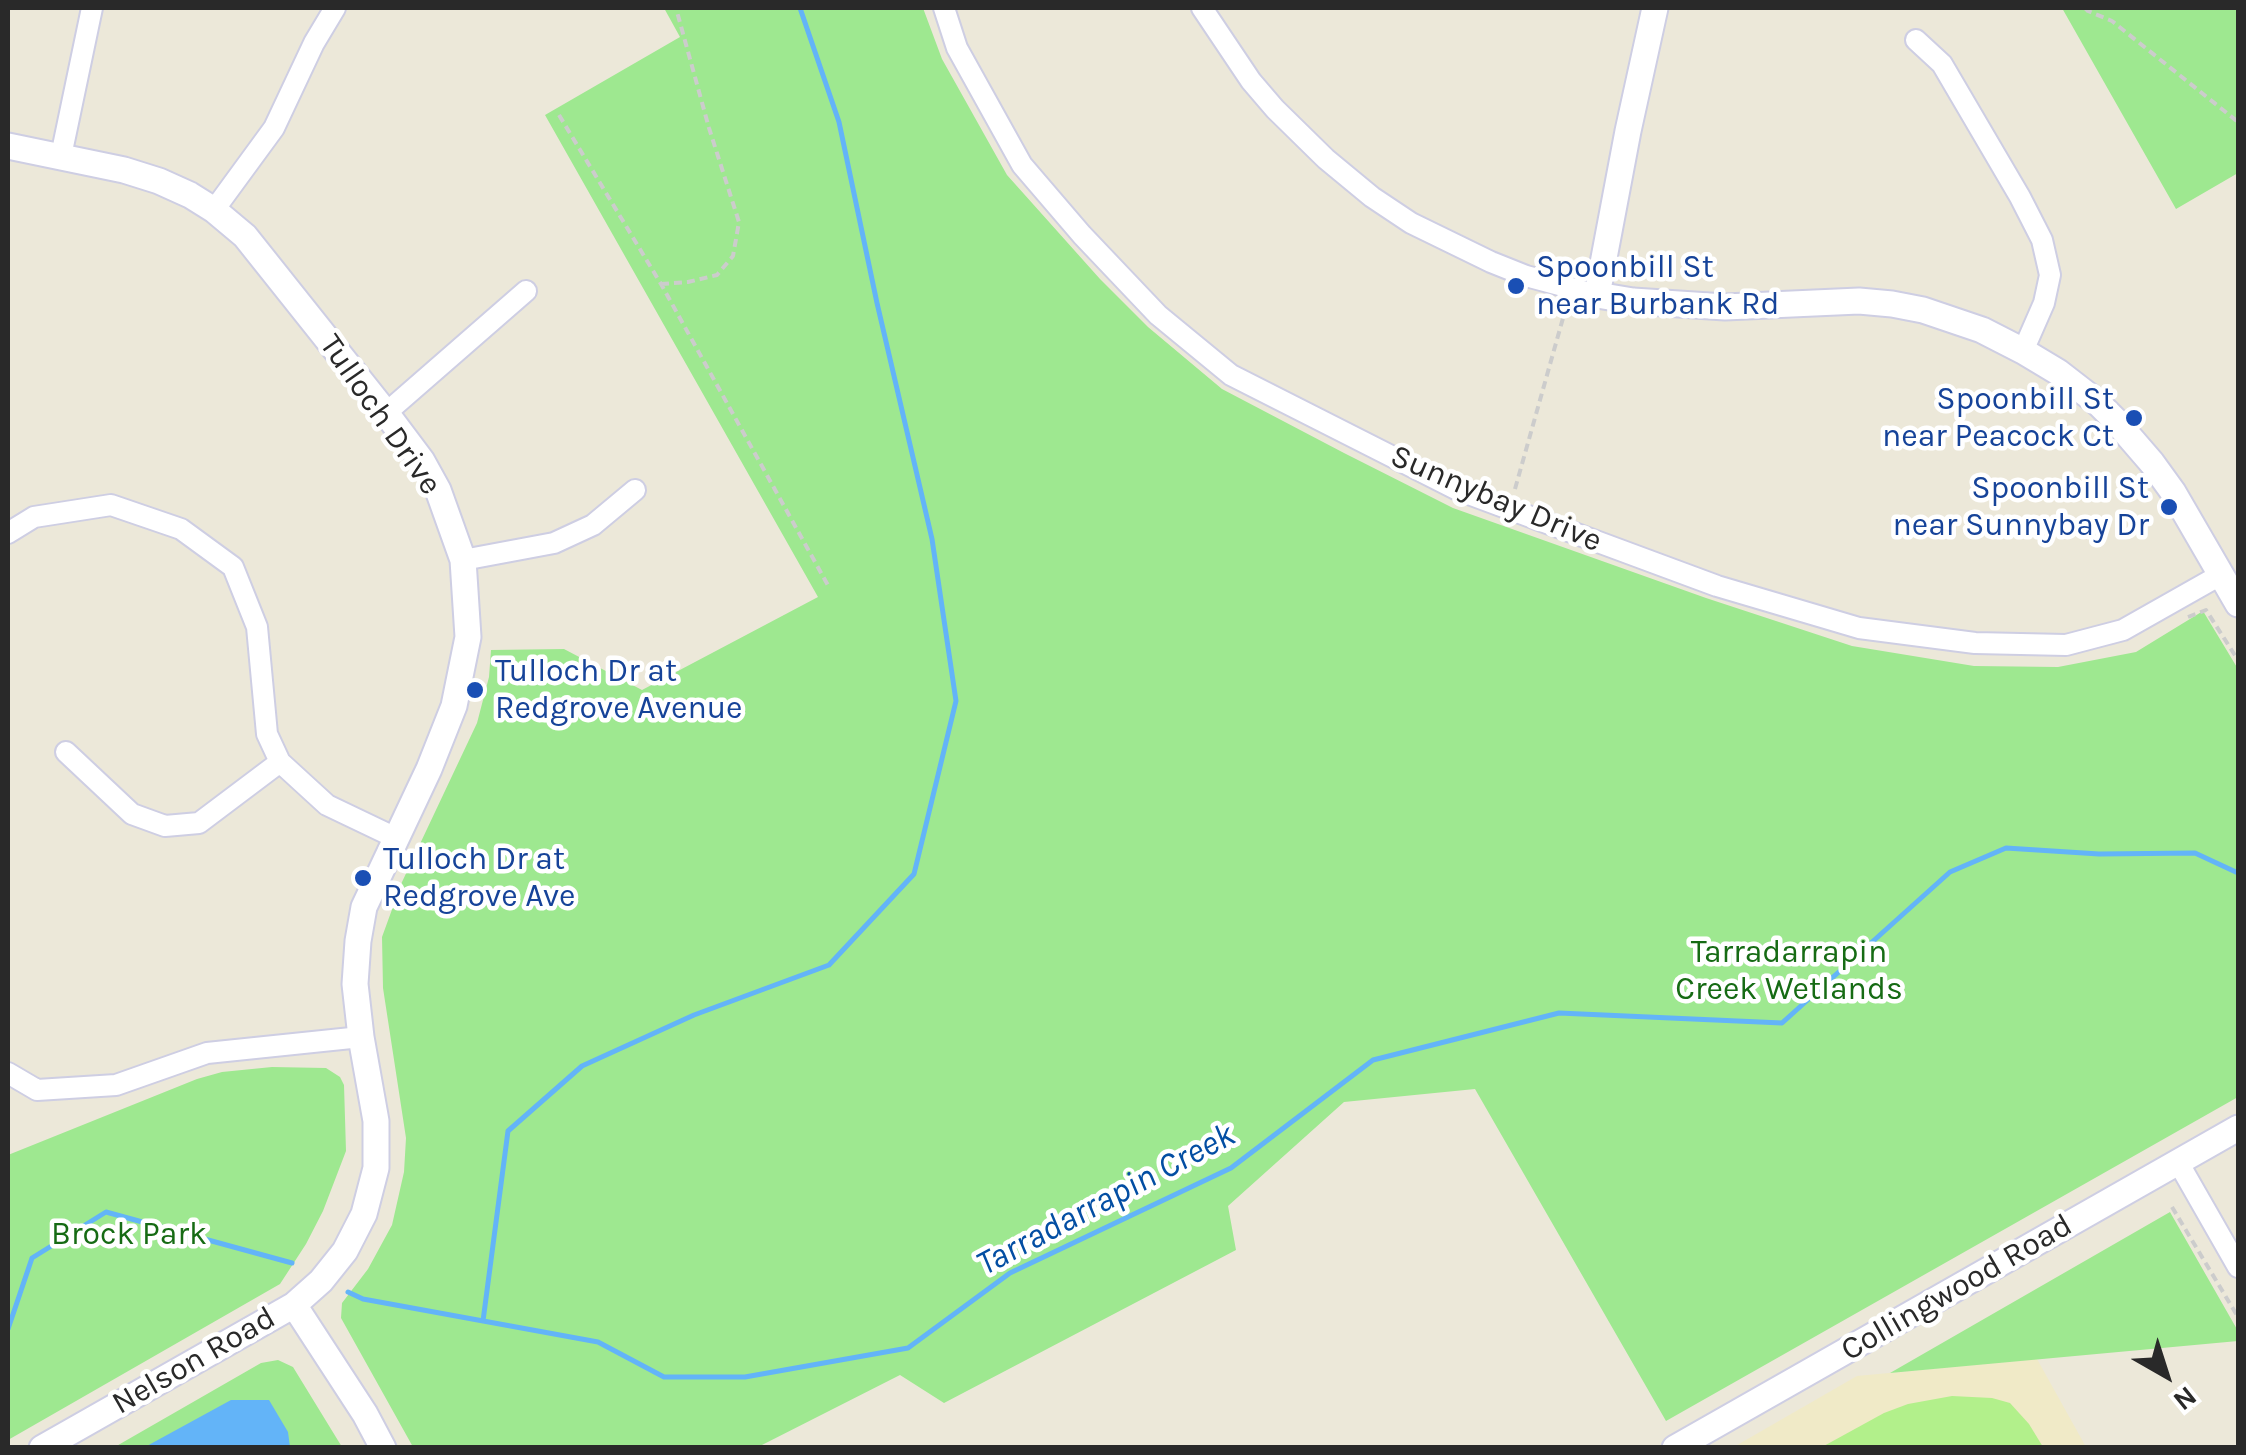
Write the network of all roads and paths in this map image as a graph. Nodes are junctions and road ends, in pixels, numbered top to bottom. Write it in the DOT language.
graph roads {
  1 [pos="92,8"];
  2 [pos="335,8"];
  3 [pos="676,8"];
  4 [pos="684,8"];
  5 [pos="944,8"];
  6 [pos="1202,8"];
  7 [pos="1655,8"];
  8 [pos="2085,8"];
  9 [pos="680,18"];
  10 [pos="1916,40"];
  11 [pos="558,115"];
  12 [pos="2238,122"];
  13 [pos="8,146"];
  14 [pos="61,156"];
  15 [pos="214,210"];
  16 [pos="661,284"];
  17 [pos="526,291"];
  18 [pos="1597,295"];
  19 [pos="1566,311"];
  20 [pos="2023,350"];
  21 [pos="386,413"];
  22 [pos="635,490"];
  23 [pos="1508,510"];
  24 [pos="8,533"];
  25 [pos="464,560"];
  26 [pos="2222,574"];
  27 [pos="830,589"];
  28 [pos="2238,604"];
  29 [pos="2176,622"];
  30 [pos="2238,660"];
  31 [pos="66,752"];
  32 [pos="280,762"];
  33 [pos="396,838"];
  34 [pos="361,1038"];
  35 [pos="8,1073"];
  36 [pos="2238,1128"];
  37 [pos="2178,1162"];
  38 [pos="2172,1206"];
  39 [pos="2238,1268"];
  40 [pos="294,1304"];
  41 [pos="2238,1317"];
  42 [pos="42,1448"];
  43 [pos="384,1448"];
  44 [pos="1675,1448"];
  1 -- 14 [label="street"];
  2 -- 15 [label="street"];
  3 -- 9 [label="path"];
  4 -- 9 [label="path"];
  5 -- 23 [label="street, Sunnybay Drive"];
  6 -- 18 [label="street"];
  7 -- 18 [label="street"];
  8 -- 12 [label="path"];
  9 -- 16 [label="path"];
  10 -- 20 [label="street"];
  11 -- 16 [label="path"];
  13 -- 14 [label="street, Tulloch Drive"];
  14 -- 15 [label="street, Tulloch Drive"];
  15 -- 21 [label="street, Tulloch Drive"];
  16 -- 27 [label="path"];
  17 -- 21 [label="street"];
  18 -- 20 [label="street"];
  19 -- 23 [label="path"];
  20 -- 26 [label="street"];
  21 -- 25 [label="street, Tulloch Drive"];
  22 -- 25 [label="street"];
  23 -- 26 [label="street, Sunnybay Drive"];
  24 -- 32 [label="street"];
  25 -- 33 [label="street, Tulloch Drive"];
  26 -- 28 [label="street"];
  29 -- 30 [label="path"];
  31 -- 32 [label="street"];
  32 -- 33 [label="street"];
  33 -- 34 [label="street, Tulloch Drive"];
  34 -- 35 [label="street"];
  34 -- 40 [label="street, Tulloch Drive"];
  36 -- 37 [label="street, Collingwood Road"];
  37 -- 39 [label="street"];
  37 -- 44 [label="street, Collingwood Road"];
  38 -- 41 [label="path"];
  40 -- 42 [label="street, Nelson Road"];
  40 -- 43 [label="street"];
}
